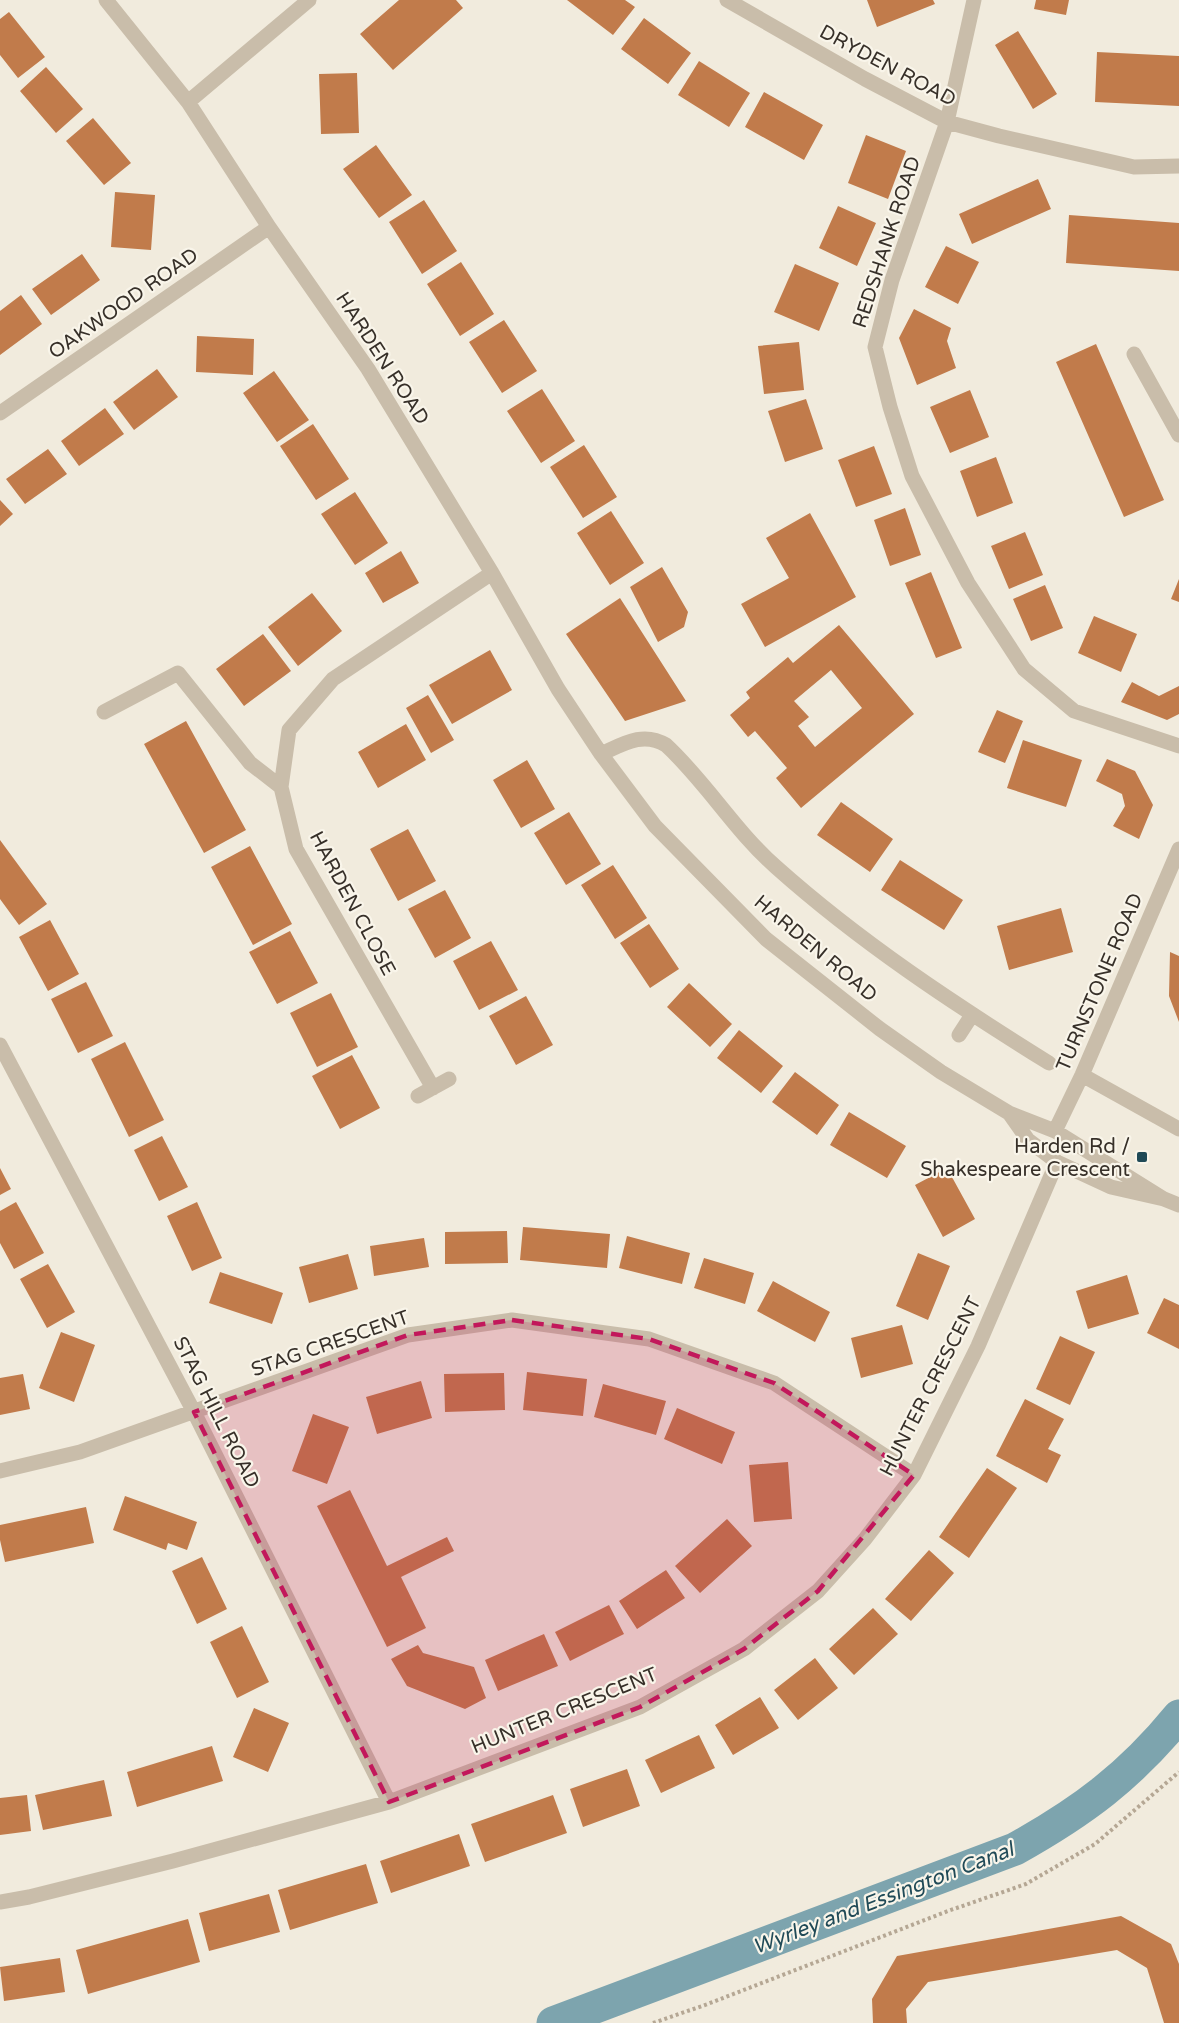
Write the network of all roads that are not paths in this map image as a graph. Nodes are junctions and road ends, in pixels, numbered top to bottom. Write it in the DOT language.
graph roads {
  1 [pos="106,0"];
  2 [pos="309,0"];
  3 [pos="727,0"];
  4 [pos="974,0"];
  5 [pos="188,102"];
  6 [pos="947,122"];
  7 [pos="1179,166"];
  8 [pos="270,226"];
  9 [pos="1134,354"];
  10 [pos="0,413"];
  11 [pos="1179,435"];
  12 [pos="492,573"];
  13 [pos="104,712"];
  14 [pos="1179,746"];
  15 [pos="601,754"];
  16 [pos="281,787"];
  17 [pos="1179,849"];
  18 [pos="972,1015"];
  19 [pos="959,1035"];
  20 [pos="0,1045"];
  21 [pos="1049,1063"];
  22 [pos="1082,1075"];
  23 [pos="448,1079"];
  24 [pos="433,1088"];
  25 [pos="418,1096"];
  26 [pos="1009,1113"];
  27 [pos="1179,1129"];
  28 [pos="1055,1131"];
  29 [pos="1057,1162"];
  30 [pos="1164,1199"];
  31 [pos="1179,1205"];
  32 [pos="194,1412"];
  33 [pos="0,1471"];
  34 [pos="914,1475"];
  35 [pos="389,1802"];
  36 [pos="0,1902"];
  1 -- 5 [label="street, HARDEN ROAD"];
  2 -- 5 [label="street"];
  3 -- 6 [label="street, DRYDEN ROAD"];
  4 -- 6 [label="street, REDSHANK ROAD"];
  5 -- 8 [label="street, HARDEN ROAD"];
  6 -- 7 [label="street, DRYDEN ROAD"];
  6 -- 14 [label="street, REDSHANK ROAD"];
  8 -- 10 [label="street, OAKWOOD ROAD"];
  8 -- 12 [label="street, HARDEN ROAD"];
  9 -- 11 [label="street"];
  12 -- 15 [label="street, HARDEN ROAD"];
  12 -- 16 [label="street, HARDEN CLOSE"];
  13 -- 16 [label="street"];
  15 -- 18 [label="street, HARDEN ROAD"];
  15 -- 26 [label="street, HARDEN ROAD"];
  16 -- 24 [label="street, HARDEN CLOSE"];
  17 -- 22 [label="street, TURNSTONE ROAD"];
  18 -- 19 [label="street"];
  18 -- 21 [label="street, HARDEN ROAD"];
  20 -- 32 [label="street, STAG HILL ROAD"];
  22 -- 27 [label="street"];
  22 -- 28 [label="street, TURNSTONE ROAD"];
  23 -- 24 [label="street"];
  24 -- 25 [label="street"];
  26 -- 28 [label="street, HARDEN ROAD"];
  26 -- 29 [label="street, HARDEN ROAD"];
  28 -- 30 [label="street, HARDEN ROAD"];
  29 -- 30 [label="street, HARDEN ROAD"];
  29 -- 34 [label="street, HUNTER CRESCENT"];
  30 -- 31 [label="street, HARDEN ROAD"];
  32 -- 33 [label="street, STAG CRESCENT"];
  32 -- 34 [label="street, STAG CRESCENT"];
  32 -- 35 [label="street, STAG HILL ROAD"];
  34 -- 35 [label="street, HUNTER CRESCENT"];
  35 -- 36 [label="street, HUNTER CRESCENT"];
}
